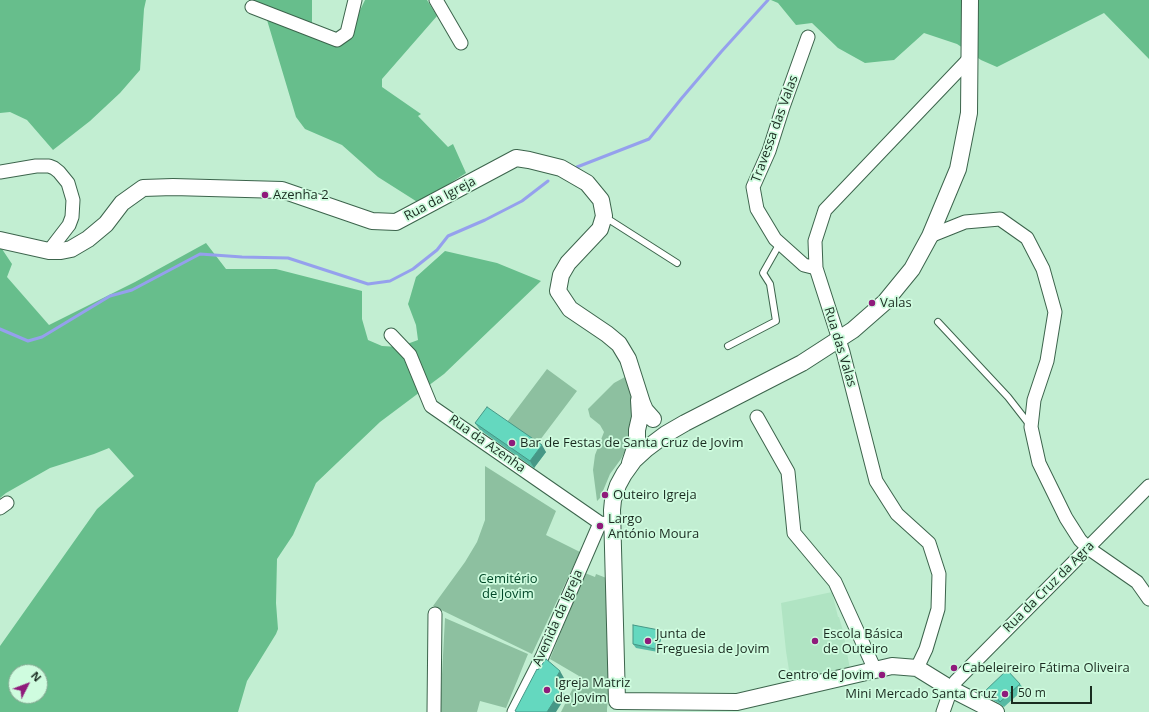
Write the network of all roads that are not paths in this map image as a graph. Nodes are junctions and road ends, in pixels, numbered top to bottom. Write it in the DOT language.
graph roads {
  1 [pos="355,0"];
  2 [pos="436,0"];
  3 [pos="970,0"];
  4 [pos="252,7"];
  5 [pos="808,37"];
  6 [pos="461,44"];
  7 [pos="969,58"];
  8 [pos="0,172"];
  9 [pos="604,216"];
  10 [pos="930,236"];
  11 [pos="0,240"];
  12 [pos="780,243"];
  13 [pos="49,251"];
  14 [pos="677,263"];
  15 [pos="816,268"];
  16 [pos="938,322"];
  17 [pos="391,335"];
  18 [pos="839,340"];
  19 [pos="728,346"];
  20 [pos="758,417"];
  21 [pos="1031,427"];
  22 [pos="650,431"];
  23 [pos="1149,486"];
  24 [pos="606,524"];
  25 [pos="1088,548"];
  26 [pos="1149,599"];
  27 [pos="435,614"];
  28 [pos="917,668"];
  29 [pos="875,670"];
  30 [pos="952,689"];
  31 [pos="616,706"];
  32 [pos="434,712"];
  33 [pos="514,712"];
  34 [pos="943,712"];
  35 [pos="996,712"];
  1 -- 4 [label="street"];
  2 -- 6 [label="street"];
  3 -- 7 [label="street"];
  5 -- 12 [label="street, Travessa das Valas"];
  7 -- 10 [label="street"];
  7 -- 15 [label="street, Rua das Valas"];
  8 -- 13 [label="street"];
  9 -- 13 [label="street, Rua da Igreja"];
  9 -- 14 [label="lane"];
  9 -- 22 [label="street"];
  10 -- 18 [label="street"];
  10 -- 21 [label="street"];
  11 -- 13 [label="street, Rua da Igreja"];
  12 -- 15 [label="street, Travessa das Valas"];
  12 -- 19 [label="lane"];
  15 -- 18 [label="street, Rua das Valas"];
  16 -- 21 [label="lane"];
  17 -- 24 [label="street, Rua da Azenha"];
  18 -- 22 [label="street"];
  18 -- 28 [label="street, Rua das Valas"];
  20 -- 29 [label="street"];
  21 -- 25 [label="street"];
  22 -- 24 [label="street"];
  23 -- 25 [label="street, Rua da Cruz da Agra"];
  24 -- 31 [label="street"];
  24 -- 33 [label="street, Avenida da Igreja"];
  25 -- 26 [label="street"];
  25 -- 30 [label="street, Rua da Cruz da Agra"];
  27 -- 32 [label="street"];
  28 -- 29 [label="street"];
  28 -- 30 [label="street"];
  29 -- 31 [label="street"];
  30 -- 34 [label="street, Rua da Cruz da Agra"];
  30 -- 35 [label="street"];
}
